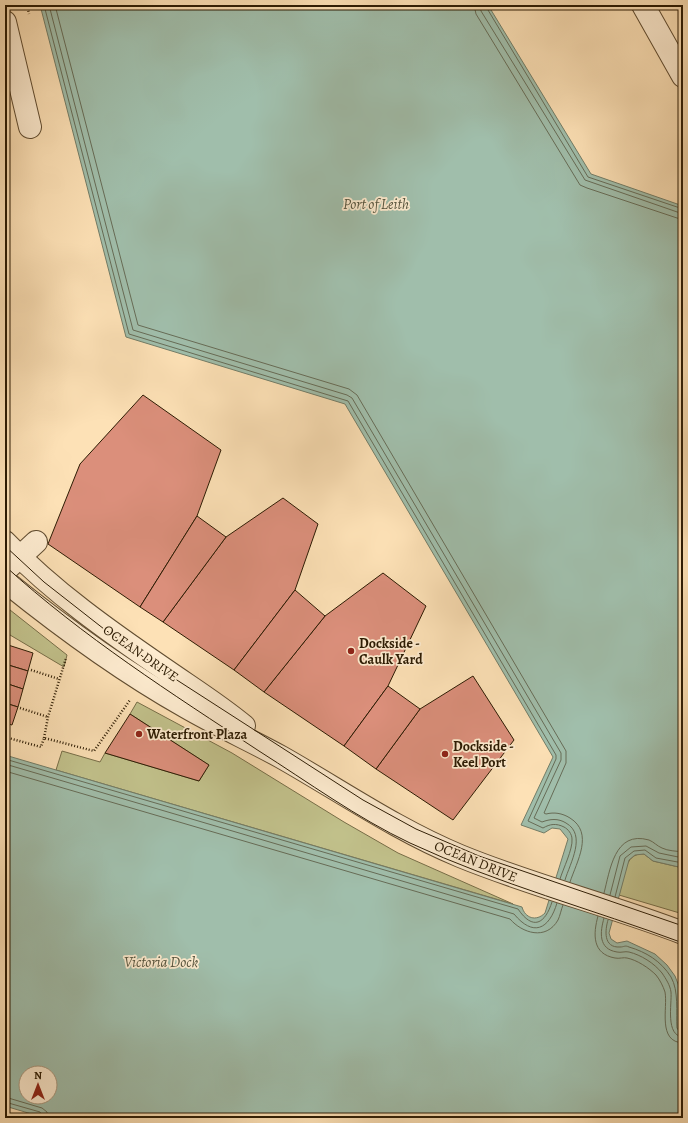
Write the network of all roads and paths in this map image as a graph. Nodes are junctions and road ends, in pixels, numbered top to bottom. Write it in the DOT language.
graph roads {
  1 [pos="643,5"];
  2 [pos="5,22"];
  3 [pos="683,76"];
  4 [pos="12,84"];
  5 [pos="30,127"];
  6 [pos="36,542"];
  7 [pos="10,557"];
  8 [pos="5,582"];
  9 [pos="66,656"];
  10 [pos="31,670"];
  11 [pos="59,679"];
  12 [pos="132,698"];
  13 [pos="20,708"];
  14 [pos="48,717"];
  15 [pos="5,737"];
  16 [pos="44,738"];
  17 [pos="282,758"];
  18 [pos="683,933"];
  1 -- 3 [label="street"];
  2 -- 4 [label="street"];
  4 -- 5 [label="street"];
  6 -- 7 [label="street"];
  7 -- 17 [label="street, OCEAN DRIVE"];
  8 -- 17 [label="street, OCEAN DRIVE"];
  9 -- 11 [label="path"];
  10 -- 11 [label="path"];
  11 -- 14 [label="path"];
  12 -- 16 [label="path"];
  13 -- 14 [label="path"];
  14 -- 16 [label="path"];
  15 -- 16 [label="path"];
  17 -- 18 [label="street, OCEAN DRIVE"];
}
